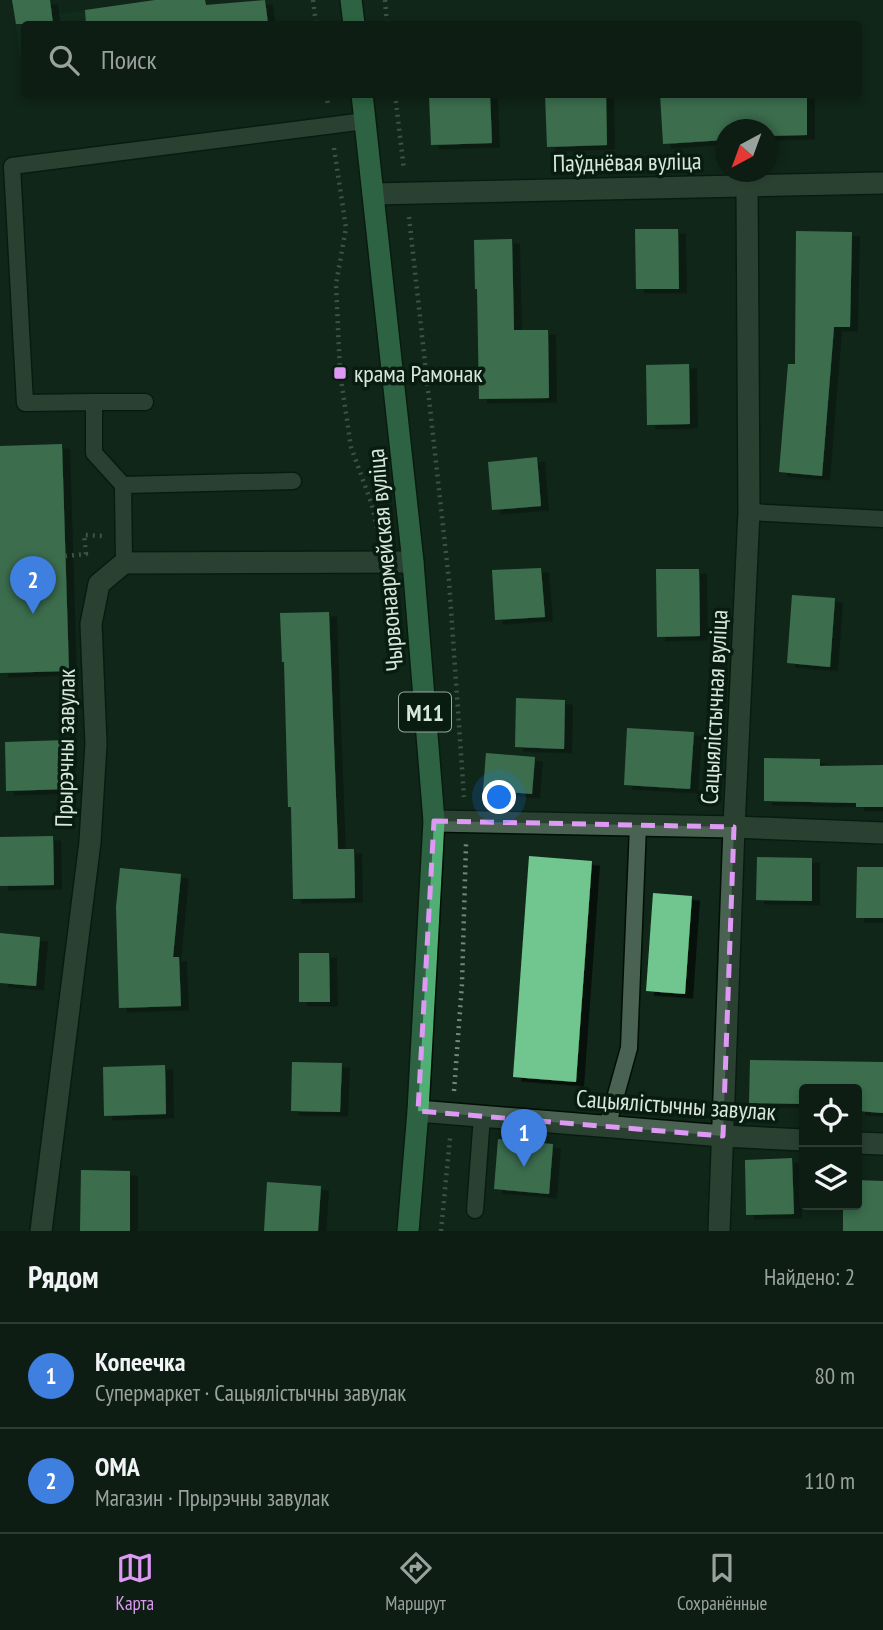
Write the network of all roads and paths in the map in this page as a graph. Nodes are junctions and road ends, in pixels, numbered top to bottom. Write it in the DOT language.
graph roads {
  1 [pos="313,0"];
  2 [pos="351,0"];
  3 [pos="385,0"];
  4 [pos="316,21"];
  5 [pos="354,21"];
  6 [pos="387,21"];
  7 [pos="327,98"];
  8 [pos="362,98"];
  9 [pos="365,121"];
  10 [pos="331,125"];
  11 [pos="883,183"];
  12 [pos="747,185"];
  13 [pos="373,194"];
  14 [pos="94,402"];
  15 [pos="145,402"];
  16 [pos="293,481"];
  17 [pos="123,485"];
  18 [pos="749,512"];
  19 [pos="883,519"];
  20 [pos="413,562"];
  21 [pos="124,563"];
  22 [pos="384,563"];
  23 [pos="433,821"];
  24 [pos="638,825"];
  25 [pos="734,827"];
  26 [pos="883,833"];
  27 [pos="418,1111"];
  28 [pos="482,1116"];
  29 [pos="607,1127"];
  30 [pos="723,1136"];
  31 [pos="799,1140"];
  32 [pos="862,1143"];
  33 [pos="883,1144"];
  34 [pos="475,1210"];
  35 [pos="41,1231"];
  36 [pos="408,1231"];
  37 [pos="719,1231"];
  1 -- 4 [label="path"];
  2 -- 5 [label="highway"];
  3 -- 6 [label="path"];
  7 -- 10 [label="path"];
  8 -- 9 [label="highway, Чырвонаармейская вуліца / М11"];
  9 -- 10 [label="lane"];
  9 -- 13 [label="highway, Чырвонаармейская вуліца / М11"];
  10 -- 14 [label="lane"];
  10 -- 22 [label="path"];
  11 -- 12 [label="street, Паўднёвая вуліца"];
  12 -- 13 [label="street, Паўднёвая вуліца"];
  12 -- 18 [label="street, Сацыялістычная вуліца"];
  13 -- 20 [label="highway, Чырвонаармейская вуліца / М11"];
  14 -- 15 [label="lane"];
  14 -- 17 [label="lane"];
  16 -- 17 [label="lane"];
  17 -- 21 [label="lane"];
  18 -- 19 [label="lane"];
  18 -- 25 [label="street, Сацыялістычная вуліца"];
  20 -- 22 [label="street"];
  20 -- 23 [label="highway, Чырвонаармейская вуліца / М11"];
  21 -- 22 [label="street"];
  21 -- 35 [label="street, Прырэчны завулак"];
  23 -- 24 [label="street"];
  23 -- 27 [label="highway, Чырвонаармейская вуліца / М11"];
  24 -- 25 [label="street"];
  24 -- 29 [label="lane"];
  25 -- 26 [label="street"];
  25 -- 30 [label="street, Сацыялістычная вуліца"];
  27 -- 28 [label="street, Сацыялістычны завулак"];
  27 -- 36 [label="highway, Чырвонаармейская вуліца / М11"];
  28 -- 29 [label="street, Сацыялістычны завулак"];
  28 -- 34 [label="lane"];
  29 -- 30 [label="street, Сацыялістычны завулак"];
  30 -- 31 [label="street, Сацыялістычны завулак"];
  30 -- 37 [label="street, Сацыялістычная вуліца"];
  32 -- 33 [label="street"];
}
